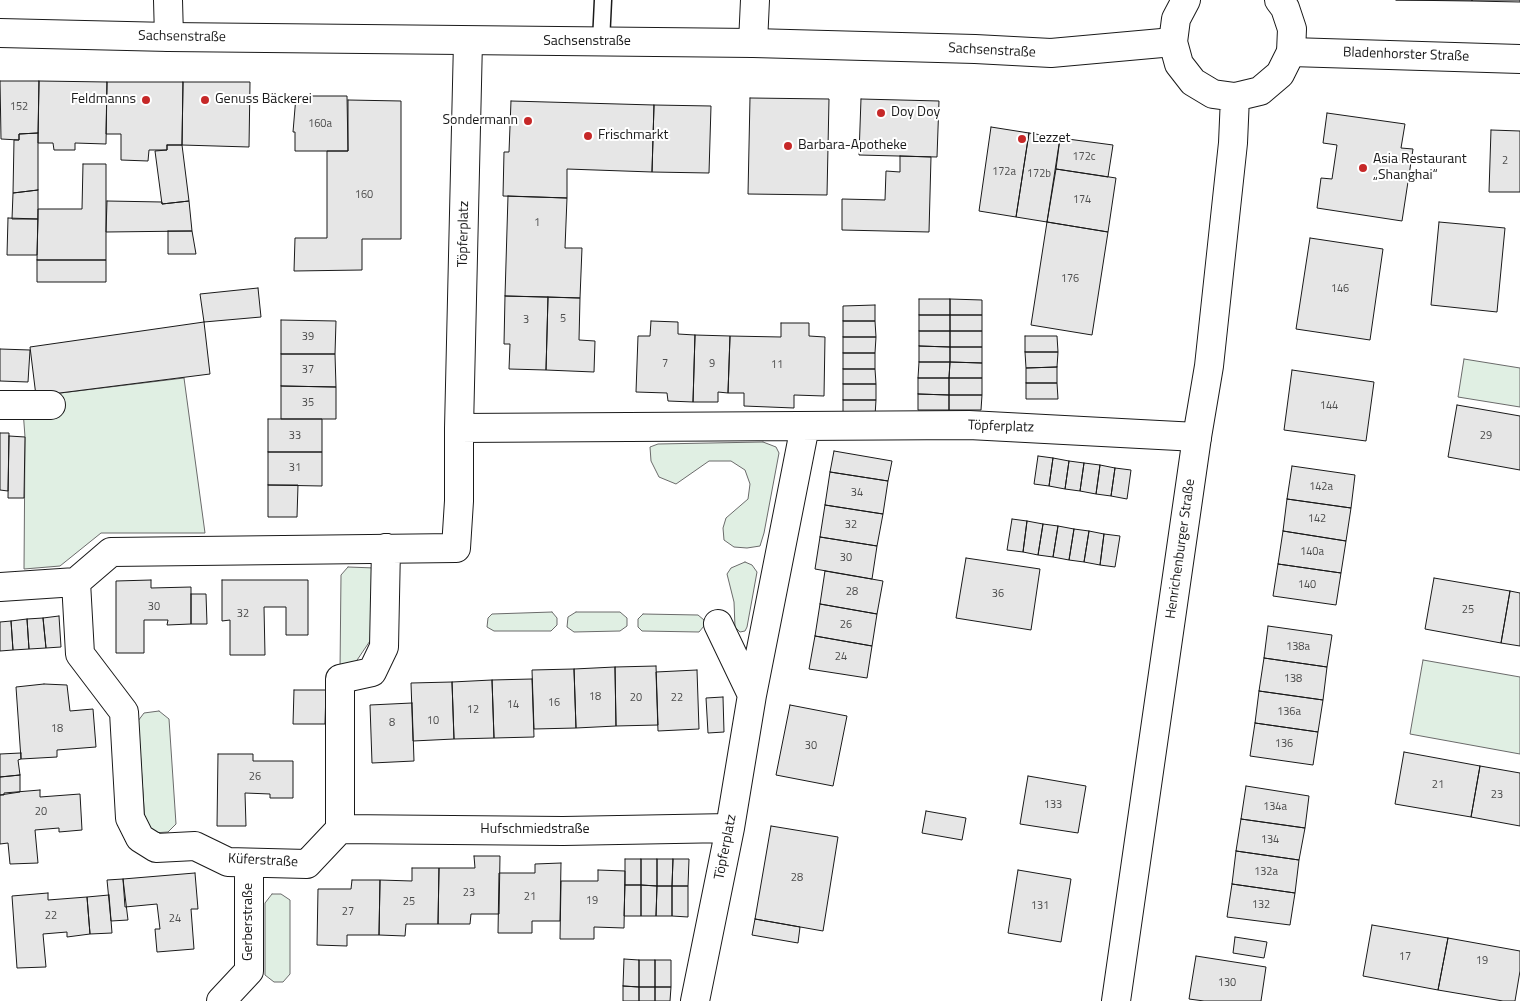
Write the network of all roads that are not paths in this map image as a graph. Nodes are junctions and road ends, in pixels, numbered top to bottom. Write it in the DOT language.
graph roads {
  1 [pos="168,0"];
  2 [pos="603,0"];
  3 [pos="755,0"];
  4 [pos="1186,0"];
  5 [pos="1279,0"];
  6 [pos="0,33"];
  7 [pos="169,37"];
  8 [pos="468,41"];
  9 [pos="601,42"];
  10 [pos="1173,42"];
  11 [pos="753,43"];
  12 [pos="1291,52"];
  13 [pos="1520,59"];
  14 [pos="1235,97"];
  15 [pos="0,405"];
  16 [pos="51,405"];
  17 [pos="804,426"];
  18 [pos="459,428"];
  19 [pos="1197,437"];
  20 [pos="386,548"];
  21 [pos="76,582"];
  22 [pos="0,587"];
  23 [pos="718,624"];
  24 [pos="752,695"];
  25 [pos="730,828"];
  26 [pos="340,829"];
  27 [pos="249,863"];
  28 [pos="695,1000"];
  29 [pos="221,1001"];
  30 [pos="1116,1001"];
  1 -- 7 [label="street"];
  2 -- 9 [label="lane"];
  3 -- 11 [label="street"];
  4 -- 10 [label="street"];
  5 -- 12 [label="street"];
  6 -- 7 [label="street, Sachsenstraße"];
  7 -- 8 [label="street, Sachsenstraße"];
  8 -- 9 [label="street, Sachsenstraße"];
  8 -- 18 [label="street, Töpferplatz"];
  9 -- 11 [label="street, Sachsenstraße"];
  10 -- 11 [label="street, Sachsenstraße"];
  10 -- 14 [label="street"];
  12 -- 13 [label="street, Bladenhorster Straße"];
  12 -- 14 [label="street"];
  14 -- 19 [label="street, Henrichenburger Straße"];
  15 -- 16 [label="street"];
  17 -- 18 [label="street, Töpferplatz"];
  17 -- 19 [label="street, Töpferplatz"];
  17 -- 24 [label="street, Töpferplatz"];
  18 -- 20 [label="street, Töpferplatz"];
  19 -- 30 [label="street, Henrichenburger Straße"];
  20 -- 21 [label="street"];
  20 -- 26 [label="street"];
  21 -- 22 [label="street"];
  21 -- 27 [label="street, Küferstraße"];
  23 -- 24 [label="street"];
  24 -- 25 [label="street, Töpferplatz"];
  25 -- 26 [label="street, Hufschmiedstraße"];
  25 -- 28 [label="street, Töpferplatz"];
  26 -- 27 [label="street, Küferstraße"];
  27 -- 29 [label="street, Gerberstraße"];
}
